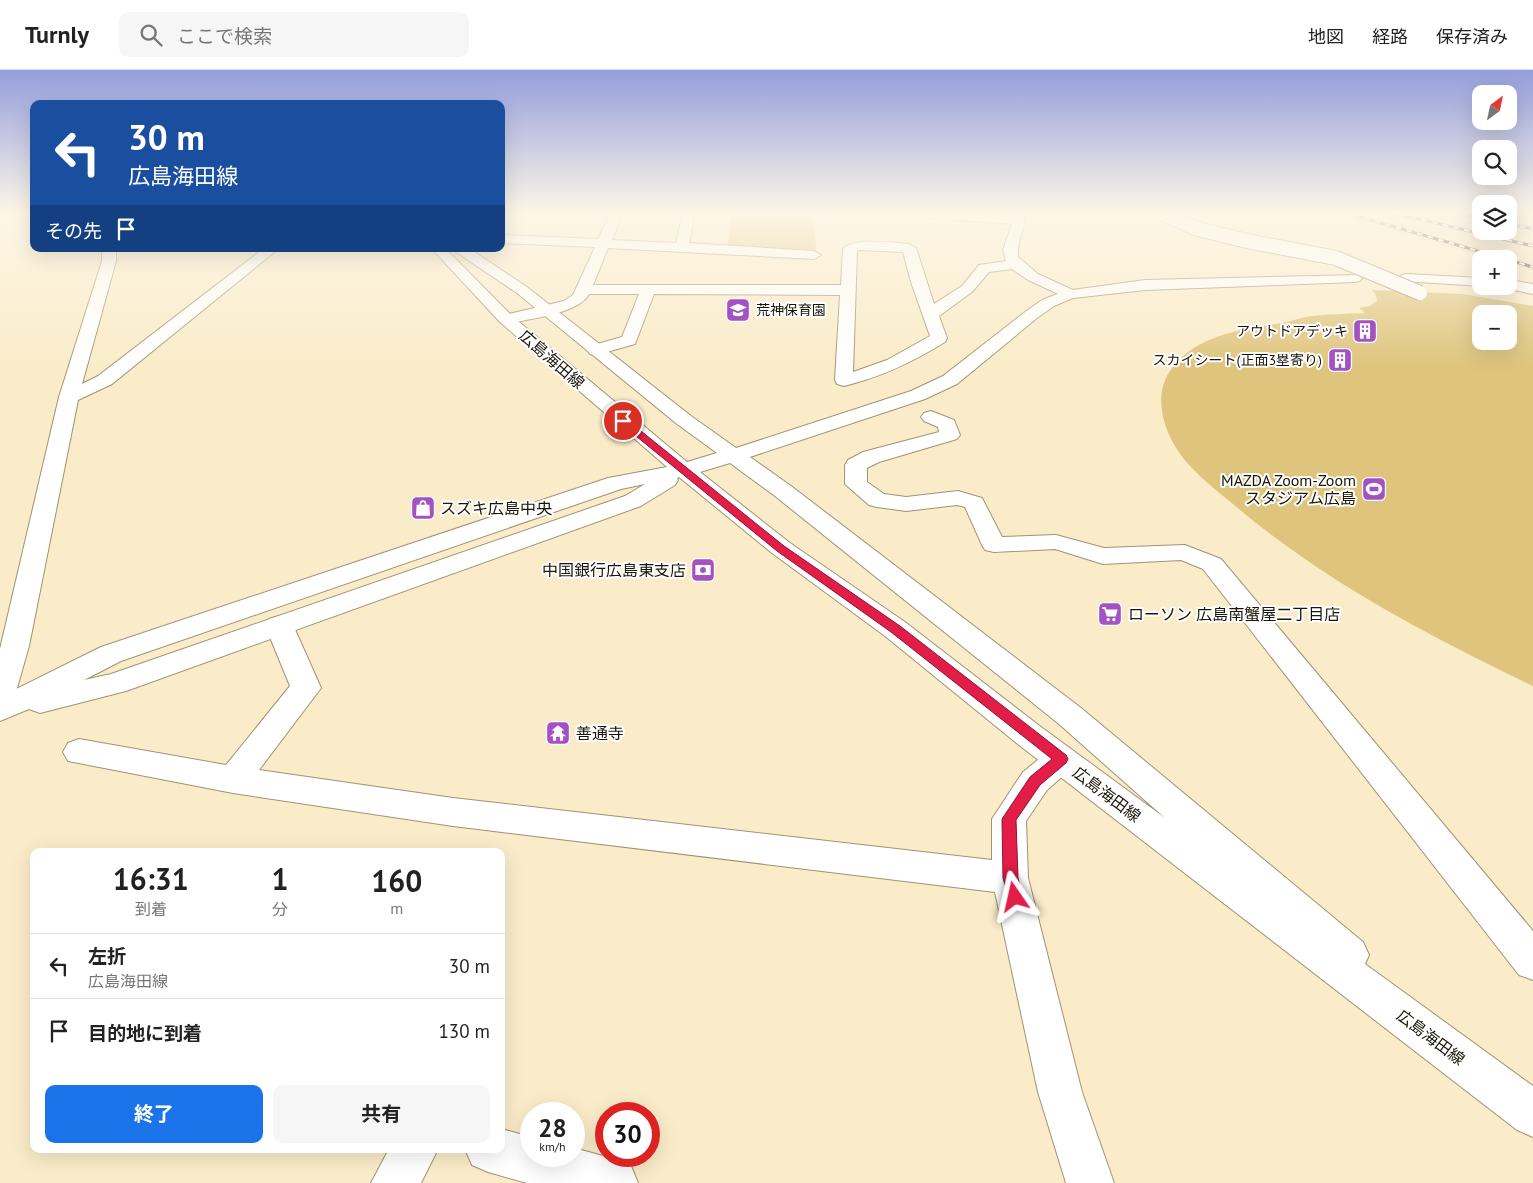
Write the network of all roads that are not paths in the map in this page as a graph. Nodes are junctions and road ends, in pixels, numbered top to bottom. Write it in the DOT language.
graph roads {
  1 [pos="108,264"];
  2 [pos="252,264"];
  3 [pos="454,264"];
  4 [pos="483,264"];
  5 [pos="594,264"];
  6 [pos="850,264"];
  7 [pos="913,264"];
  8 [pos="1015,264"];
  9 [pos="1351,264"];
  10 [pos="1355,278"];
  11 [pos="1407,278"];
  12 [pos="1472,282"];
  13 [pos="1517,286"];
  14 [pos="648,289"];
  15 [pos="1533,289"];
  16 [pos="584,290"];
  17 [pos="849,290"];
  18 [pos="1420,292"];
  19 [pos="1070,294"];
  20 [pos="546,310"];
  21 [pos="932,314"];
  22 [pos="506,319"];
  23 [pos="596,350"];
  24 [pos="69,397"];
  25 [pos="931,416"];
  26 [pos="732,454"];
  27 [pos="683,470"];
  28 [pos="279,626"];
  29 [pos="0,695"];
  30 [pos="0,710"];
  31 [pos="80,752"];
  32 [pos="1061,759"];
  33 [pos="233,780"];
  34 [pos="1010,878"];
  35 [pos="1533,961"];
  36 [pos="1533,1113"];
  37 [pos="412,1153"];
  38 [pos="503,1153"];
  39 [pos="395,1183"];
  40 [pos="614,1183"];
  41 [pos="1090,1183"];
  1 -- 24 [label="street"];
  2 -- 24 [label="street"];
  3 -- 22 [label="street, 広島海田線"];
  4 -- 20 [label="street, 広島海田線"];
  5 -- 16 [label="street"];
  6 -- 17 [label="street"];
  7 -- 21 [label="street"];
  8 -- 19 [label="street"];
  8 -- 21 [label="street"];
  9 -- 18 [label="street, bridge"];
  10 -- 19 [label="street"];
  11 -- 12 [label="street"];
  13 -- 15 [label="street"];
  14 -- 16 [label="street"];
  14 -- 17 [label="street"];
  14 -- 23 [label="street"];
  16 -- 20 [label="street"];
  17 -- 21 [label="street"];
  19 -- 26 [label="street"];
  20 -- 22 [label="street"];
  20 -- 23 [label="street, 広島海田線"];
  22 -- 27 [label="street, 広島海田線"];
  23 -- 26 [label="street, 広島海田線"];
  24 -- 29 [label="street"];
  25 -- 35 [label="street"];
  26 -- 27 [label="street"];
  26 -- 36 [label="street, 広島海田線"];
  27 -- 28 [label="street"];
  27 -- 30 [label="street"];
  27 -- 32 [label="street, 広島海田線"];
  28 -- 30 [label="street"];
  28 -- 33 [label="street"];
  31 -- 33 [label="street"];
  32 -- 34 [label="street"];
  32 -- 36 [label="street, 広島海田線"];
  33 -- 34 [label="street"];
  34 -- 41 [label="street"];
  37 -- 39 [label="street"];
  38 -- 40 [label="street"];
}
